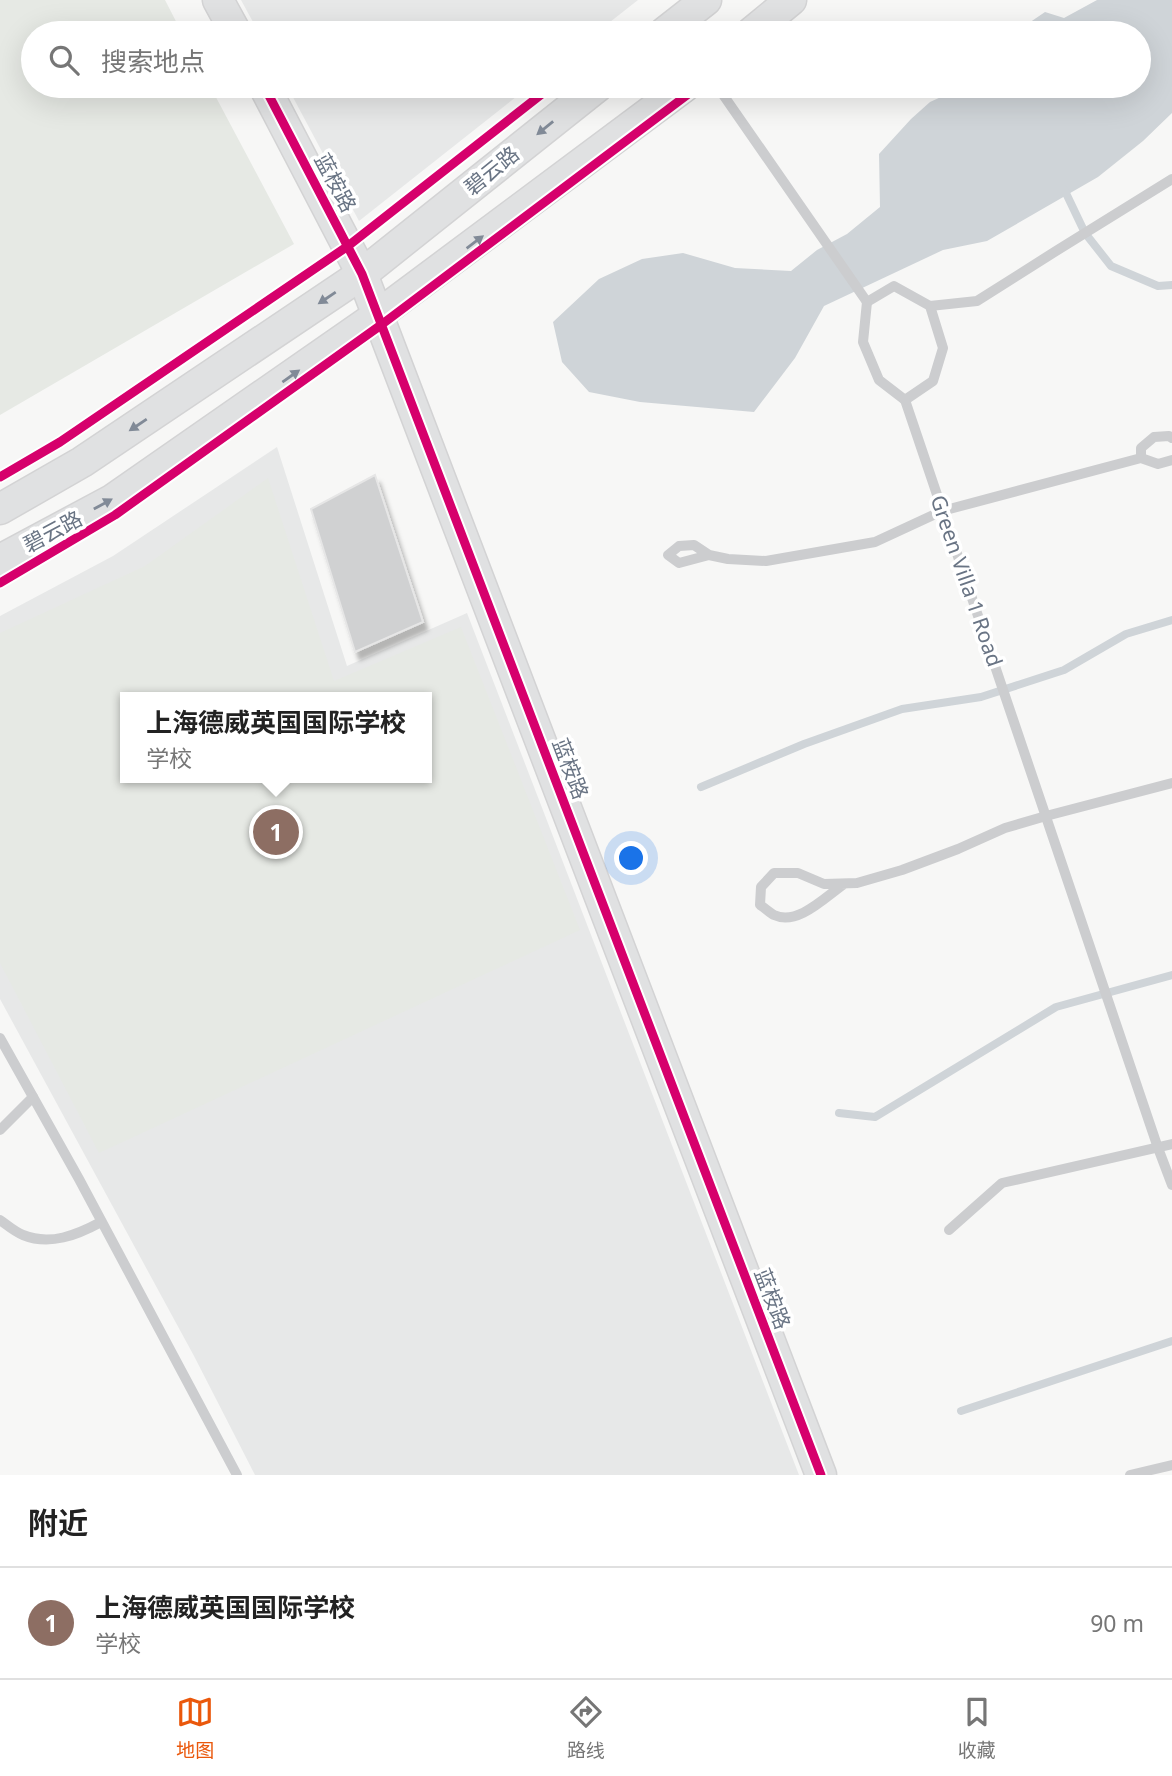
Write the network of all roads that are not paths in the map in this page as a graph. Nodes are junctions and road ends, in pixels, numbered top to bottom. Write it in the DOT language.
graph roads {
  1 [pos="218,0"];
  2 [pos="706,0"];
  3 [pos="791,0"];
  4 [pos="229,21"];
  5 [pos="681,21"];
  6 [pos="766,21"];
  7 [pos="270,98"];
  8 [pos="583,98"];
  9 [pos="669,98"];
  10 [pos="725,98"];
  11 [pos="1172,179"];
  12 [pos="362,274"];
  13 [pos="866,302"];
  14 [pos="930,306"];
  15 [pos="378,315"];
  16 [pos="905,400"];
  17 [pos="1172,438"];
  18 [pos="1141,458"];
  19 [pos="1172,460"];
  20 [pos="0,509"];
  21 [pos="942,511"];
  22 [pos="709,555"];
  23 [pos="0,560"];
  24 [pos="1172,783"];
  25 [pos="1046,816"];
  26 [pos="844,884"];
  27 [pos="0,1038"];
  28 [pos="33,1097"];
  29 [pos="0,1130"];
  30 [pos="1172,1144"];
  31 [pos="1158,1148"];
  32 [pos="1172,1185"];
  33 [pos="0,1220"];
  34 [pos="101,1222"];
  35 [pos="949,1230"];
  36 [pos="1172,1465"];
  37 [pos="237,1475"];
  38 [pos="821,1475"];
  39 [pos="1130,1475"];
  1 -- 4 [label="street"];
  2 -- 5 [label="street"];
  3 -- 6 [label="street"];
  7 -- 12 [label="street, 蓝桉路"];
  8 -- 12 [label="street, 碧云路, one-way"];
  15 -- 9 [label="street, 碧云路, one-way"];
  10 -- 13 [label="lane"];
  11 -- 14 [label="lane"];
  12 -- 15 [label="street, 蓝桉路"];
  12 -- 20 [label="street, 碧云路, one-way"];
  13 -- 14 [label="lane"];
  13 -- 16 [label="lane"];
  14 -- 16 [label="lane"];
  23 -- 15 [label="street, 碧云路, one-way"];
  15 -- 38 [label="street, 蓝桉路"];
  16 -- 21 [label="lane, Green Villa 1 Road"];
  17 -- 18 [label="lane"];
  18 -- 19 [label="lane"];
  18 -- 21 [label="lane"];
  21 -- 22 [label="lane"];
  21 -- 25 [label="lane, Green Villa 1 Road"];
  24 -- 25 [label="lane"];
  25 -- 26 [label="lane"];
  25 -- 31 [label="lane, Green Villa 1 Road"];
  26 -- 26 [label="lane"];
  27 -- 28 [label="lane"];
  28 -- 29 [label="lane"];
  28 -- 34 [label="lane"];
  30 -- 31 [label="lane"];
  31 -- 32 [label="lane, Green Villa 1 Road"];
  31 -- 35 [label="lane"];
  33 -- 34 [label="lane"];
  34 -- 37 [label="lane"];
  36 -- 39 [label="lane"];
}
